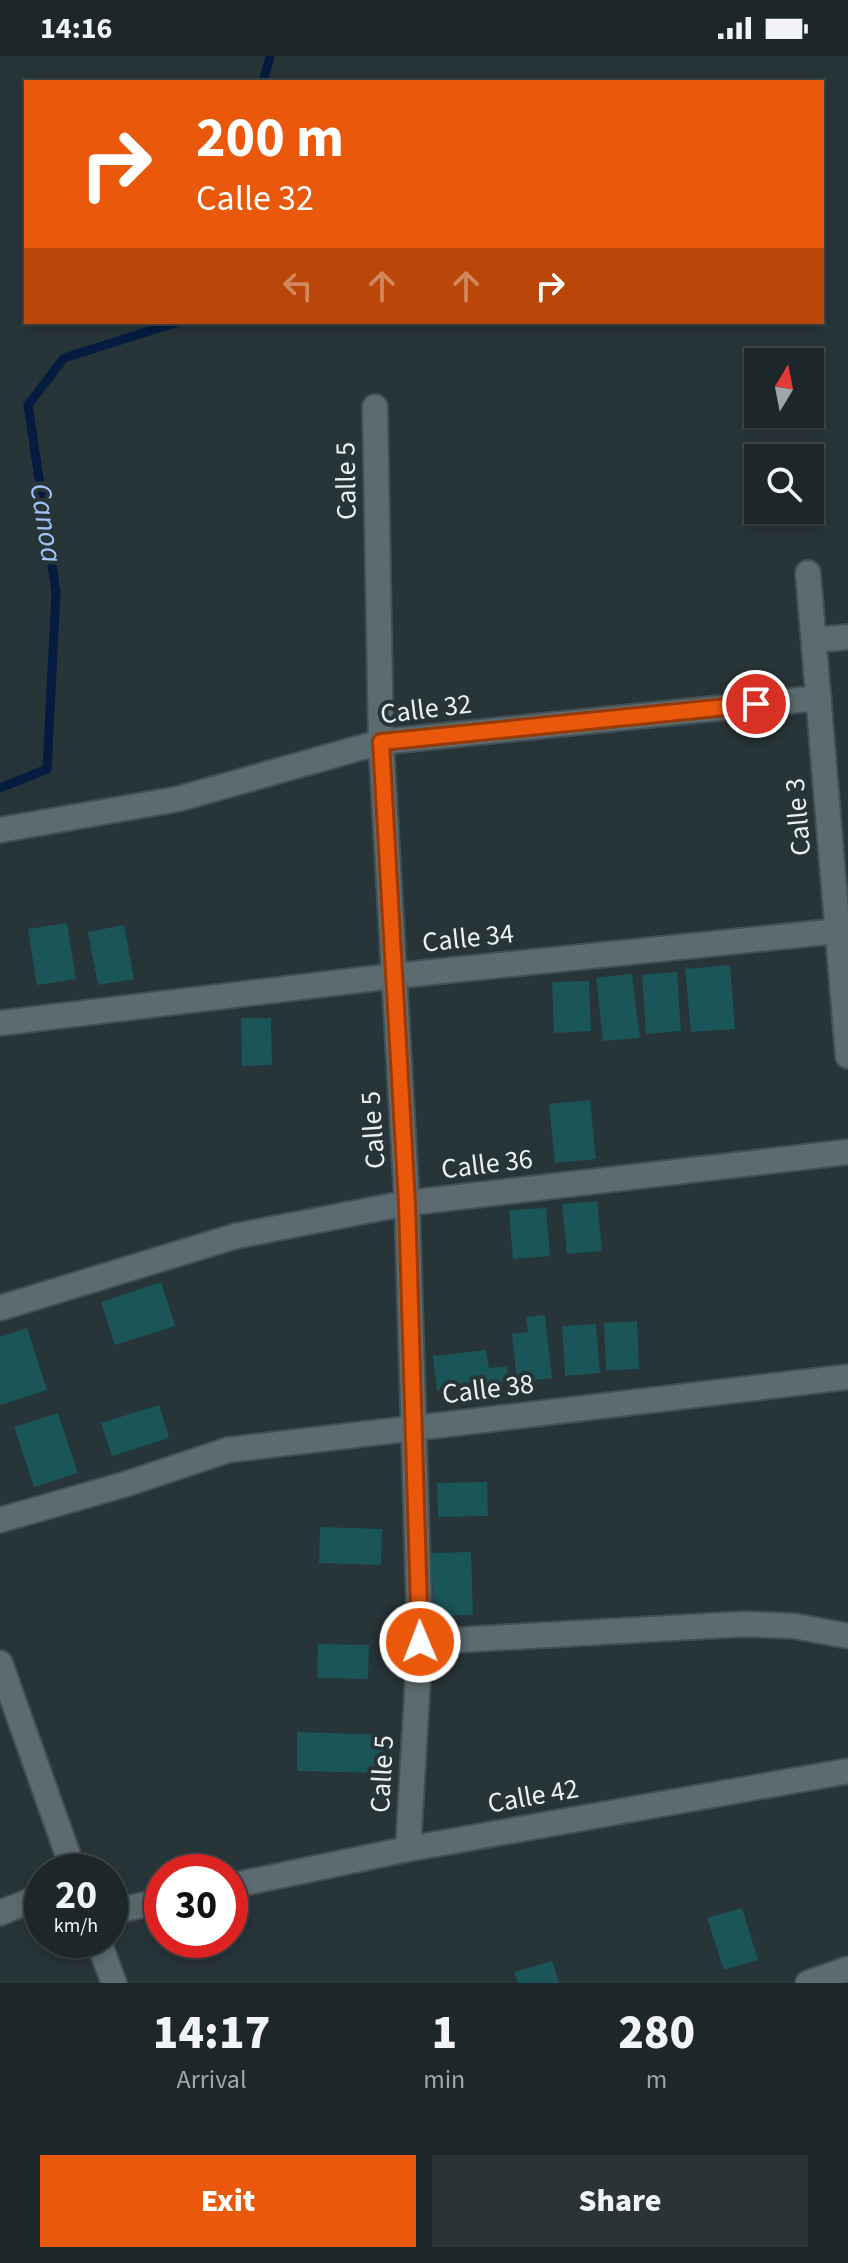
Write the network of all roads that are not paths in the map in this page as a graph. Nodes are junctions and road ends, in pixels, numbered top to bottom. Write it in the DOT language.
graph roads {
  1 [pos="375,407"];
  2 [pos="808,573"];
  3 [pos="848,637"];
  4 [pos="814,640"];
  5 [pos="819,698"];
  6 [pos="381,742"];
  7 [pos="0,830"];
  8 [pos="843,930"];
  9 [pos="393,976"];
  10 [pos="0,1023"];
  11 [pos="848,1056"];
  12 [pos="848,1152"];
  13 [pos="407,1203"];
  14 [pos="0,1308"];
  15 [pos="848,1377"];
  16 [pos="415,1427"];
  17 [pos="0,1520"];
  18 [pos="848,1636"];
  19 [pos="420,1642"];
  20 [pos="0,1663"];
  21 [pos="848,1771"];
  22 [pos="408,1849"];
  23 [pos="68,1854"];
  24 [pos="248,1882"];
  25 [pos="24,1903"];
  26 [pos="0,1913"];
  27 [pos="105,1958"];
  28 [pos="848,1969"];
  29 [pos="114,1983"];
  30 [pos="808,1983"];
  1 -- 6 [label="street, Calle 5"];
  2 -- 4 [label="street, Calle 3"];
  3 -- 4 [label="street"];
  4 -- 5 [label="street, Calle 3"];
  5 -- 6 [label="street, Calle 32"];
  5 -- 8 [label="street, Calle 3"];
  6 -- 7 [label="street, Calle 32"];
  6 -- 9 [label="street, Calle 5"];
  8 -- 9 [label="street, Calle 34"];
  8 -- 11 [label="street, Calle 3"];
  9 -- 10 [label="street, Calle 34"];
  9 -- 13 [label="street, Calle 5"];
  12 -- 13 [label="street, Calle 36"];
  13 -- 14 [label="street, Calle 36"];
  13 -- 16 [label="street, Calle 5"];
  15 -- 16 [label="street, Calle 38"];
  16 -- 17 [label="street, Calle 38"];
  16 -- 19 [label="street, Calle 5"];
  18 -- 19 [label="street"];
  19 -- 22 [label="street, Calle 5"];
  20 -- 23 [label="street"];
  21 -- 22 [label="street, Calle 42"];
  22 -- 24 [label="street, Calle 42"];
  25 -- 26 [label="street"];
  27 -- 29 [label="street"];
  28 -- 30 [label="street"];
}
